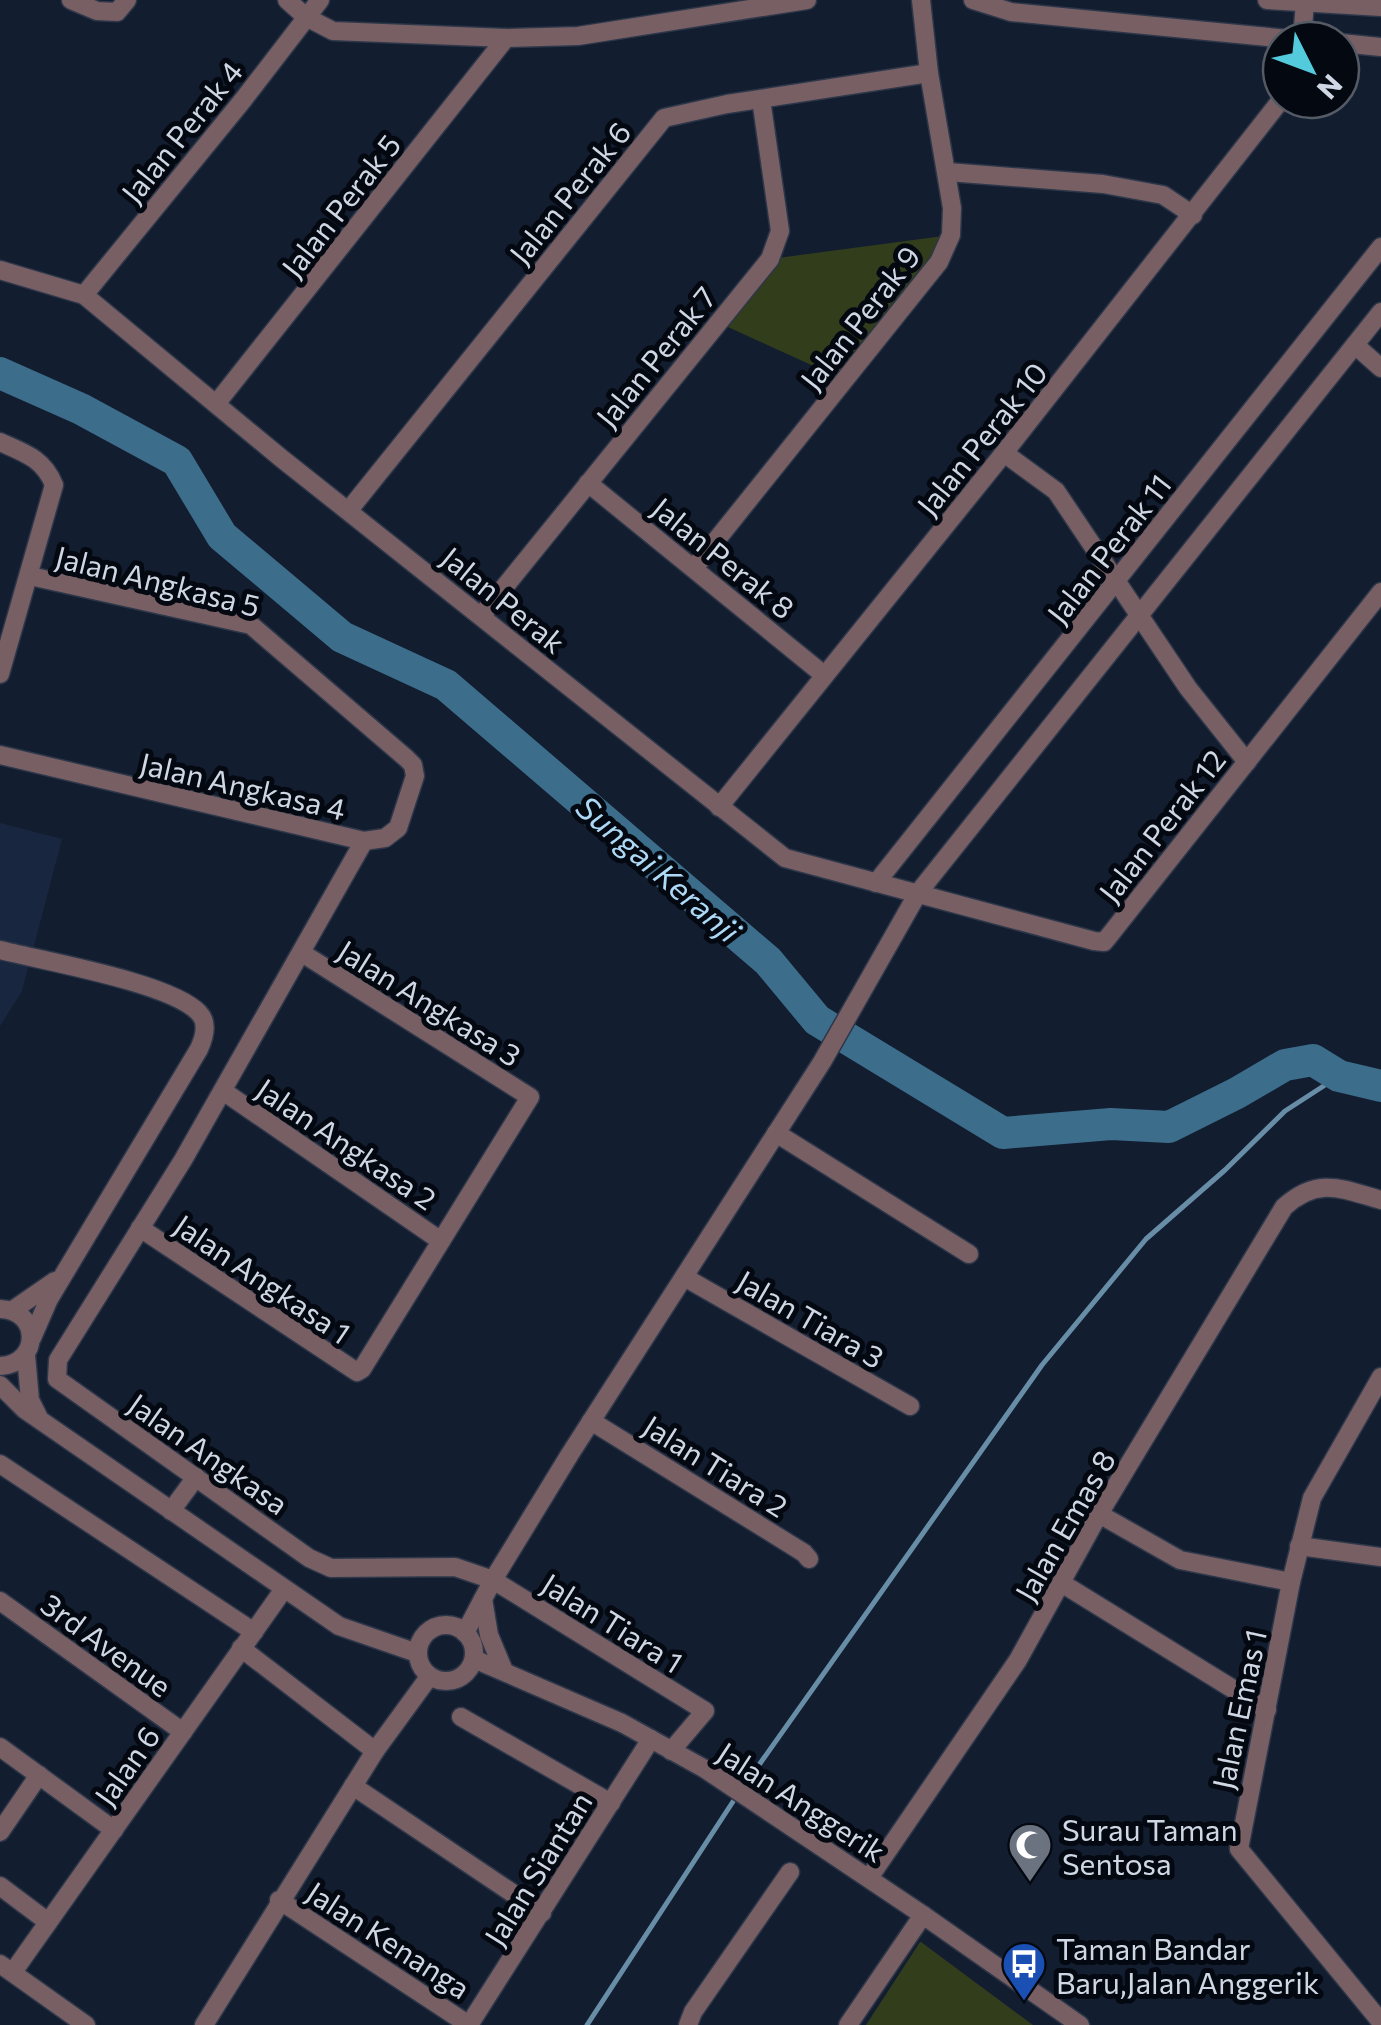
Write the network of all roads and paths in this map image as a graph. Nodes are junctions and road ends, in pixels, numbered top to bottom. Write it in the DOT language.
graph roads {
  1 [pos="71,0"];
  2 [pos="127,0"];
  3 [pos="287,0"];
  4 [pos="320,0"];
  5 [pos="807,0"];
  6 [pos="921,0"];
  7 [pos="973,0"];
  8 [pos="1267,0"];
  9 [pos="1305,2"];
  10 [pos="1380,5"];
  11 [pos="306,17"];
  12 [pos="1261,36"];
  13 [pos="506,38"];
  14 [pos="928,73"];
  15 [pos="760,99"];
  16 [pos="1266,120"];
  17 [pos="948,172"];
  18 [pos="1193,215"];
  19 [pos="1381,248"];
  20 [pos="0,270"];
  21 [pos="84,295"];
  22 [pos="1381,312"];
  23 [pos="1355,345"];
  24 [pos="1381,368"];
  25 [pos="216,404"];
  26 [pos="0,442"];
  27 [pos="1004,454"];
  28 [pos="588,483"];
  29 [pos="349,510"];
  30 [pos="694,568"];
  31 [pos="30,576"];
  32 [pos="1118,580"];
  33 [pos="1381,592"];
  34 [pos="1138,614"];
  35 [pos="481,616"];
  36 [pos="0,674"];
  37 [pos="824,675"];
  38 [pos="0,756"];
  39 [pos="406,758"];
  40 [pos="1247,762"];
  41 [pos="719,806"];
  42 [pos="364,841"];
  43 [pos="876,882"];
  44 [pos="918,892"];
  45 [pos="0,950"];
  46 [pos="302,953"];
  47 [pos="223,1091"];
  48 [pos="776,1133"];
  49 [pos="1381,1200"];
  50 [pos="140,1228"];
  51 [pos="441,1240"];
  52 [pos="969,1254"];
  53 [pos="64,1274"];
  54 [pos="684,1277"];
  55 [pos="4,1308"];
  56 [pos="29,1346"];
  57 [pos="0,1366"];
  58 [pos="0,1385"];
  59 [pos="1379,1385"];
  60 [pos="910,1406"];
  61 [pos="40,1420"];
  62 [pos="591,1421"];
  63 [pos="0,1464"];
  64 [pos="196,1477"];
  65 [pos="171,1511"];
  66 [pos="1100,1514"];
  67 [pos="1300,1546"];
  68 [pos="1381,1557"];
  69 [pos="809,1559"];
  70 [pos="331,1568"];
  71 [pos="492,1580"];
  72 [pos="1292,1582"];
  73 [pos="1063,1584"];
  74 [pos="284,1589"];
  75 [pos="482,1599"];
  76 [pos="0,1601"];
  77 [pos="254,1632"];
  78 [pos="465,1632"];
  79 [pos="242,1648"];
  80 [pos="417,1653"];
  81 [pos="474,1659"];
  82 [pos="504,1671"];
  83 [pos="429,1677"];
  84 [pos="1267,1710"];
  85 [pos="461,1717"];
  86 [pos="183,1732"];
  87 [pos="651,1739"];
  88 [pos="0,1747"];
  89 [pos="375,1751"];
  90 [pos="671,1751"];
  91 [pos="40,1775"];
  92 [pos="353,1786"];
  93 [pos="611,1803"];
  94 [pos="114,1830"];
  95 [pos="0,1832"];
  96 [pos="790,1872"];
  97 [pos="868,1878"];
  98 [pos="0,1886"];
  99 [pos="279,1900"];
  100 [pos="542,1913"];
  101 [pos="924,1915"];
  102 [pos="48,1922"];
  103 [pos="6,1968"];
  104 [pos="1374,1998"];
  105 [pos="213,2022"];
  106 [pos="1381,2022"];
  107 [pos="86,2025"];
  108 [pos="469,2025"];
  109 [pos="688,2025"];
  110 [pos="848,2025"];
  111 [pos="1080,2025"];
  1 -- 2 [label="street"];
  3 -- 11 [label="street"];
  4 -- 11 [label="street, Jalan Perak 4"];
  5 -- 13 [label="street"];
  6 -- 14 [label="street, Jalan Perak 9"];
  7 -- 12 [label="street"];
  8 -- 9 [label="street"];
  9 -- 10 [label="street"];
  11 -- 13 [label="street"];
  11 -- 21 [label="street, Jalan Perak 4"];
  13 -- 25 [label="street, Jalan Perak 5"];
  14 -- 15 [label="street, Jalan Perak 6"];
  14 -- 17 [label="street, Jalan Perak 9"];
  15 -- 28 [label="street, Jalan Perak 7"];
  15 -- 29 [label="street, Jalan Perak 6"];
  16 -- 18 [label="street, Jalan Perak 10"];
  17 -- 18 [label="street"];
  17 -- 30 [label="street, Jalan Perak 9"];
  18 -- 27 [label="street, Jalan Perak 10"];
  19 -- 32 [label="street, Jalan Perak 11"];
  20 -- 21 [label="street"];
  21 -- 25 [label="street, Jalan Perak"];
  22 -- 23 [label="street"];
  23 -- 24 [label="street"];
  23 -- 34 [label="street"];
  25 -- 29 [label="street, Jalan Perak"];
  26 -- 31 [label="street"];
  27 -- 32 [label="street"];
  27 -- 37 [label="street, Jalan Perak 10"];
  28 -- 30 [label="street, Jalan Perak 8"];
  28 -- 35 [label="street, Jalan Perak 7"];
  29 -- 35 [label="street, Jalan Perak"];
  30 -- 37 [label="street, Jalan Perak 8"];
  31 -- 36 [label="street"];
  31 -- 39 [label="street, Jalan Angkasa 5"];
  32 -- 34 [label="street"];
  32 -- 43 [label="street, Jalan Perak 11"];
  33 -- 40 [label="street, Jalan Perak 12"];
  34 -- 40 [label="street"];
  34 -- 44 [label="street"];
  35 -- 41 [label="street, Jalan Perak"];
  37 -- 41 [label="street, Jalan Perak 10"];
  38 -- 42 [label="street, Jalan Angkasa 4"];
  39 -- 42 [label="street, Jalan Angkasa 4"];
  40 -- 44 [label="street, Jalan Perak 12"];
  41 -- 43 [label="street, Jalan Perak"];
  42 -- 46 [label="street"];
  43 -- 44 [label="street, Jalan Perak"];
  44 -- 48 [label="street"];
  45 -- 53 [label="street"];
  46 -- 47 [label="street"];
  46 -- 51 [label="street, Jalan Angkasa 3"];
  47 -- 50 [label="street"];
  47 -- 51 [label="street, Jalan Angkasa 2"];
  48 -- 52 [label="street"];
  48 -- 54 [label="street"];
  49 -- 66 [label="street, Jalan Emas 8"];
  50 -- 51 [label="street, Jalan Angkasa 1"];
  50 -- 64 [label="street, Jalan Angkasa"];
  53 -- 55 [label="street"];
  53 -- 56 [label="street"];
  54 -- 60 [label="street, Jalan Tiara 3"];
  54 -- 62 [label="street"];
  55 -- 56 [label="street"];
  56 -- 57 [label="street"];
  56 -- 61 [label="street"];
  58 -- 61 [label="street"];
  59 -- 67 [label="street, Jalan Emas 1"];
  61 -- 65 [label="street"];
  62 -- 69 [label="street, Jalan Tiara 2"];
  62 -- 71 [label="street"];
  63 -- 77 [label="street"];
  64 -- 65 [label="street"];
  64 -- 70 [label="street, Jalan Angkasa"];
  65 -- 74 [label="street"];
  66 -- 72 [label="street"];
  66 -- 73 [label="street, Jalan Emas 8"];
  67 -- 68 [label="street"];
  67 -- 72 [label="street, Jalan Emas 1"];
  70 -- 71 [label="street, Jalan Tiara 1"];
  71 -- 75 [label="street"];
  71 -- 90 [label="street, Jalan Tiara 1"];
  72 -- 84 [label="street, Jalan Emas 1"];
  73 -- 84 [label="street"];
  73 -- 97 [label="street, Jalan Emas 8"];
  74 -- 77 [label="street, Jalan 6"];
  74 -- 80 [label="street"];
  75 -- 78 [label="street"];
  75 -- 82 [label="street"];
  76 -- 86 [label="street, 3rd Avenue"];
  77 -- 79 [label="street, Jalan 6"];
  78 -- 80 [label="street"];
  78 -- 81 [label="street"];
  79 -- 86 [label="street, Jalan 6"];
  79 -- 89 [label="street"];
  80 -- 83 [label="street"];
  81 -- 82 [label="street, Jalan Anggerik"];
  81 -- 83 [label="street"];
  82 -- 87 [label="street, Jalan Anggerik"];
  83 -- 89 [label="street"];
  84 -- 104 [label="street, Jalan Emas 1"];
  85 -- 93 [label="street"];
  86 -- 94 [label="street, Jalan 6"];
  87 -- 90 [label="street, Jalan Anggerik"];
  87 -- 93 [label="street, Jalan Siantan"];
  88 -- 91 [label="street"];
  89 -- 92 [label="street"];
  90 -- 97 [label="street, Jalan Anggerik"];
  91 -- 94 [label="street"];
  91 -- 95 [label="street"];
  92 -- 99 [label="street"];
  92 -- 100 [label="street"];
  93 -- 100 [label="street, Jalan Siantan"];
  94 -- 102 [label="street, Jalan 6"];
  96 -- 109 [label="street"];
  97 -- 101 [label="street, Jalan Anggerik"];
  98 -- 102 [label="street"];
  99 -- 105 [label="street"];
  99 -- 108 [label="street, Jalan Kenanga"];
  100 -- 108 [label="street, Jalan Siantan"];
  101 -- 110 [label="street"];
  101 -- 111 [label="street, Jalan Anggerik"];
  102 -- 103 [label="street, Jalan 6"];
  103 -- 107 [label="street"];
  104 -- 106 [label="street, Jalan Emas 1"];
}
